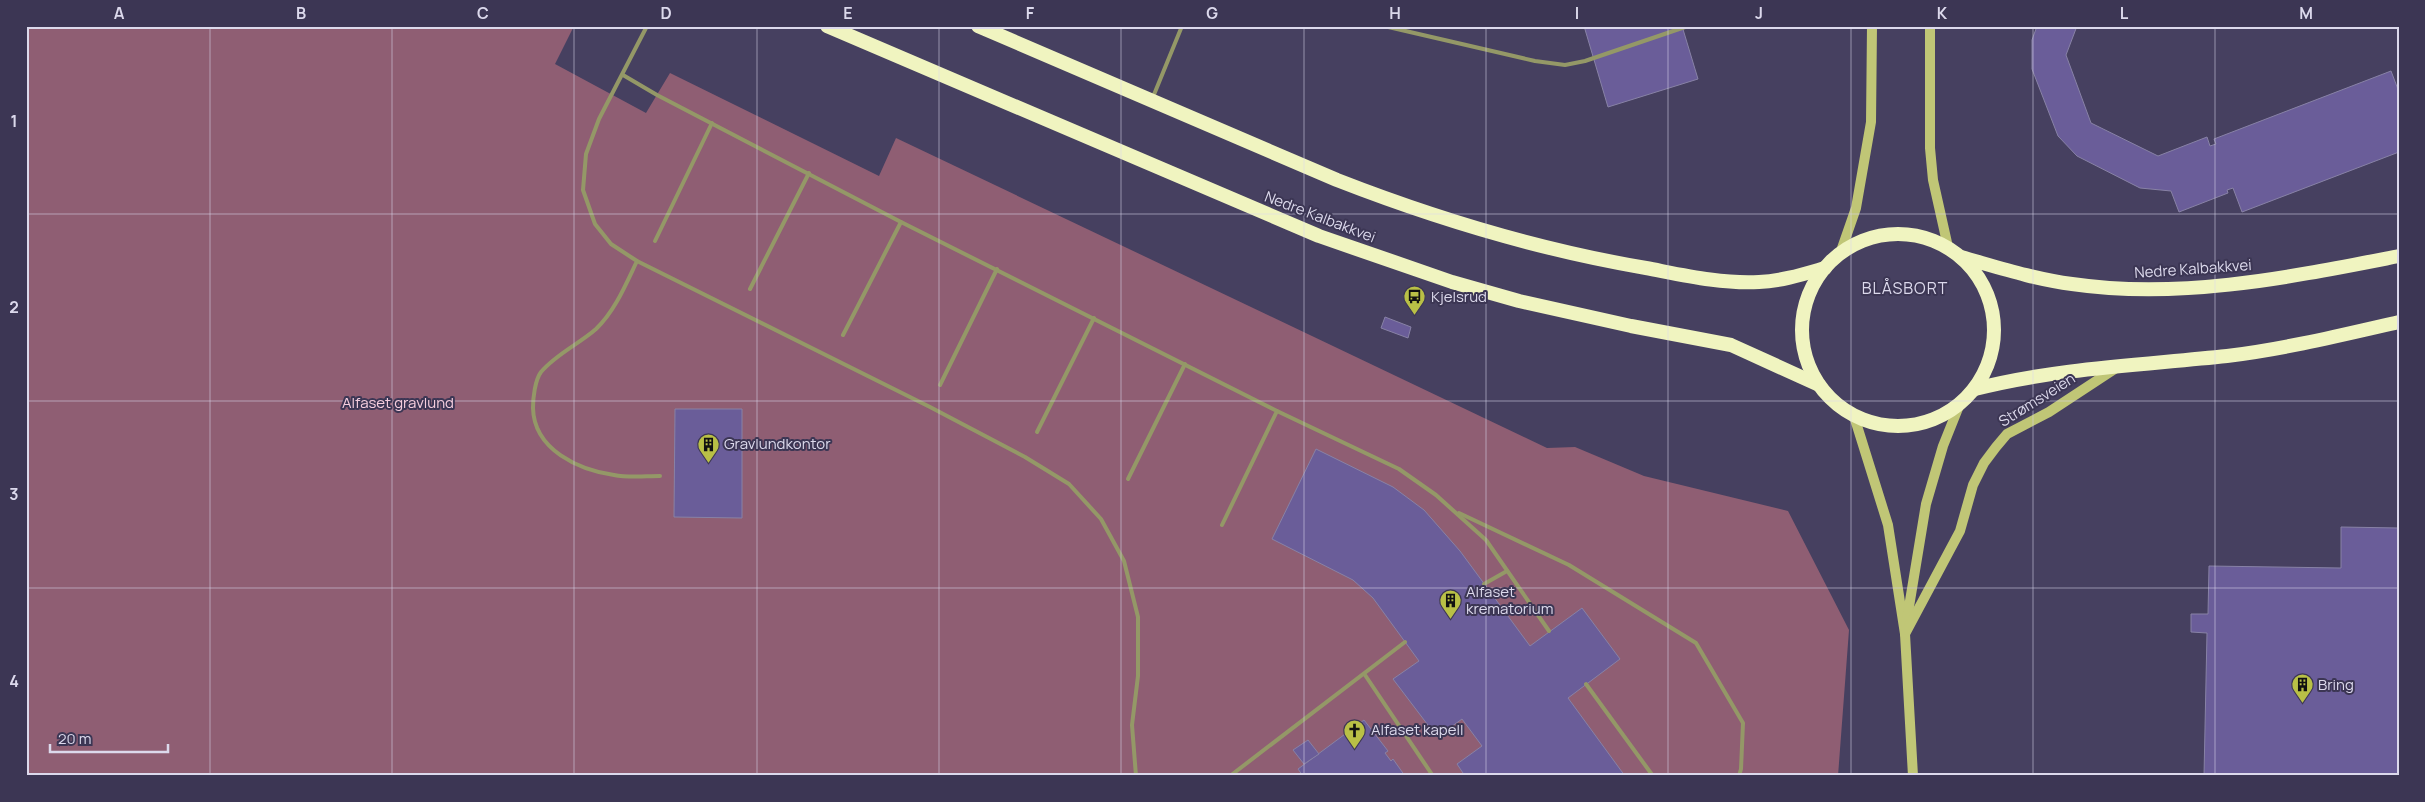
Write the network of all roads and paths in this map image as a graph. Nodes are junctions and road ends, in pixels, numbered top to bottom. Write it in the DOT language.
graph roads {
  1 [pos="647,26"];
  2 [pos="827,26"];
  3 [pos="978,26"];
  4 [pos="1182,26"];
  5 [pos="1384,26"];
  6 [pos="1688,26"];
  7 [pos="1872,26"];
  8 [pos="1930,26"];
  9 [pos="623,75"];
  10 [pos="1151,101"];
  11 [pos="712,123"];
  12 [pos="808,173"];
  13 [pos="901,222"];
  14 [pos="655,241"];
  15 [pos="1948,248"];
  16 [pos="1840,254"];
  17 [pos="2399,256"];
  18 [pos="1961,257"];
  19 [pos="637,261"];
  20 [pos="1825,268"];
  21 [pos="997,270"];
  22 [pos="750,289"];
  23 [pos="1094,318"];
  24 [pos="2399,322"];
  25 [pos="843,335"];
  26 [pos="1185,364"];
  27 [pos="2120,365"];
  28 [pos="940,385"];
  29 [pos="1819,385"];
  30 [pos="1975,389"];
  31 [pos="1959,406"];
  32 [pos="1277,411"];
  33 [pos="1854,416"];
  34 [pos="1037,432"];
  35 [pos="660,476"];
  36 [pos="1128,479"];
  37 [pos="1455,511"];
  38 [pos="1222,525"];
  39 [pos="1507,571"];
  40 [pos="1484,584"];
  41 [pos="1549,631"];
  42 [pos="1904,634"];
  43 [pos="1405,642"];
  44 [pos="1365,675"];
  45 [pos="1586,684"];
  46 [pos="1136,776"];
  47 [pos="1230,776"];
  48 [pos="1433,776"];
  49 [pos="1653,776"];
  50 [pos="1739,776"];
  51 [pos="1913,776"];
  1 -- 9 [label="lane"];
  2 -- 29 [label="highway, Nedre Kalbakkvei"];
  3 -- 10 [label="highway"];
  4 -- 10 [label="lane"];
  5 -- 6 [label="lane"];
  7 -- 16 [label="main road"];
  8 -- 15 [label="main road"];
  9 -- 11 [label="lane"];
  9 -- 19 [label="lane"];
  10 -- 20 [label="highway"];
  11 -- 12 [label="lane"];
  11 -- 14 [label="lane"];
  12 -- 13 [label="lane"];
  12 -- 22 [label="lane"];
  13 -- 21 [label="lane"];
  13 -- 25 [label="lane"];
  15 -- 16 [label="highway"];
  15 -- 18 [label="highway"];
  16 -- 20 [label="highway"];
  17 -- 18 [label="highway, Nedre Kalbakkvei"];
  18 -- 30 [label="highway"];
  19 -- 35 [label="lane"];
  19 -- 46 [label="lane"];
  20 -- 29 [label="highway"];
  21 -- 23 [label="lane"];
  21 -- 28 [label="lane"];
  23 -- 26 [label="lane"];
  23 -- 34 [label="lane"];
  24 -- 27 [label="highway"];
  26 -- 32 [label="lane"];
  26 -- 36 [label="lane"];
  27 -- 30 [label="highway"];
  27 -- 42 [label="main road, Strømsveien"];
  29 -- 33 [label="highway"];
  30 -- 31 [label="highway"];
  31 -- 33 [label="highway"];
  31 -- 42 [label="main road"];
  32 -- 37 [label="lane"];
  32 -- 38 [label="lane"];
  33 -- 42 [label="main road"];
  37 -- 39 [label="lane"];
  37 -- 50 [label="lane"];
  39 -- 40 [label="lane"];
  39 -- 41 [label="lane"];
  42 -- 51 [label="main road"];
  43 -- 44 [label="lane"];
  44 -- 47 [label="lane"];
  44 -- 48 [label="lane"];
  45 -- 49 [label="lane"];
}
